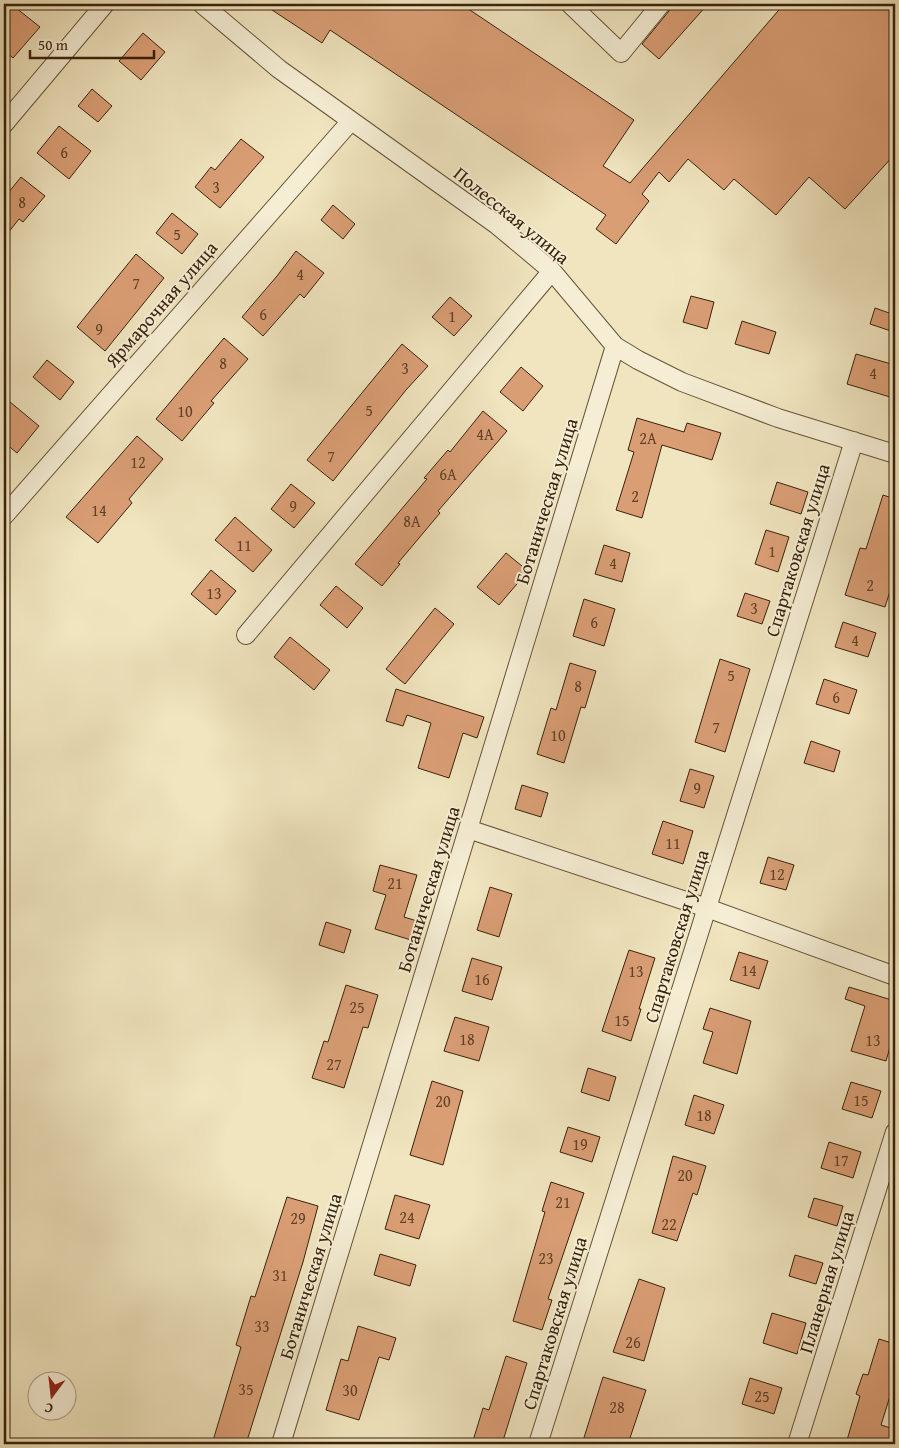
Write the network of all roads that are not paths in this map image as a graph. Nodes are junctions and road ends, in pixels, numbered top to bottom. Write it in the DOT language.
graph roads {
  1 [pos="105,4"];
  2 [pos="202,4"];
  3 [pos="570,4"];
  4 [pos="661,4"];
  5 [pos="351,121"];
  6 [pos="4,124"];
  7 [pos="552,270"];
  8 [pos="615,346"];
  9 [pos="854,441"];
  10 [pos="895,454"];
  11 [pos="4,516"];
  12 [pos="246,635"];
  13 [pos="468,829"];
  14 [pos="707,908"];
  15 [pos="895,976"];
  16 [pos="895,1132"];
  17 [pos="281,1444"];
  18 [pos="538,1444"];
  19 [pos="797,1444"];
  1 -- 6 [label="street"];
  2 -- 5 [label="street, Полесская улица"];
  3 -- 4 [label="street"];
  5 -- 7 [label="street, Полесская улица"];
  5 -- 11 [label="street, Ярмарочная улица"];
  7 -- 8 [label="street, Полесская улица"];
  7 -- 12 [label="street"];
  8 -- 9 [label="street, Полесская улица"];
  8 -- 13 [label="street, Ботаническая улица"];
  9 -- 10 [label="street, Полесская улица"];
  9 -- 14 [label="street, Спартаковская улица"];
  13 -- 14 [label="street"];
  13 -- 17 [label="street, Ботаническая улица"];
  14 -- 15 [label="street"];
  14 -- 18 [label="street, Спартаковская улица"];
  16 -- 19 [label="street, Планерная улица"];
}
